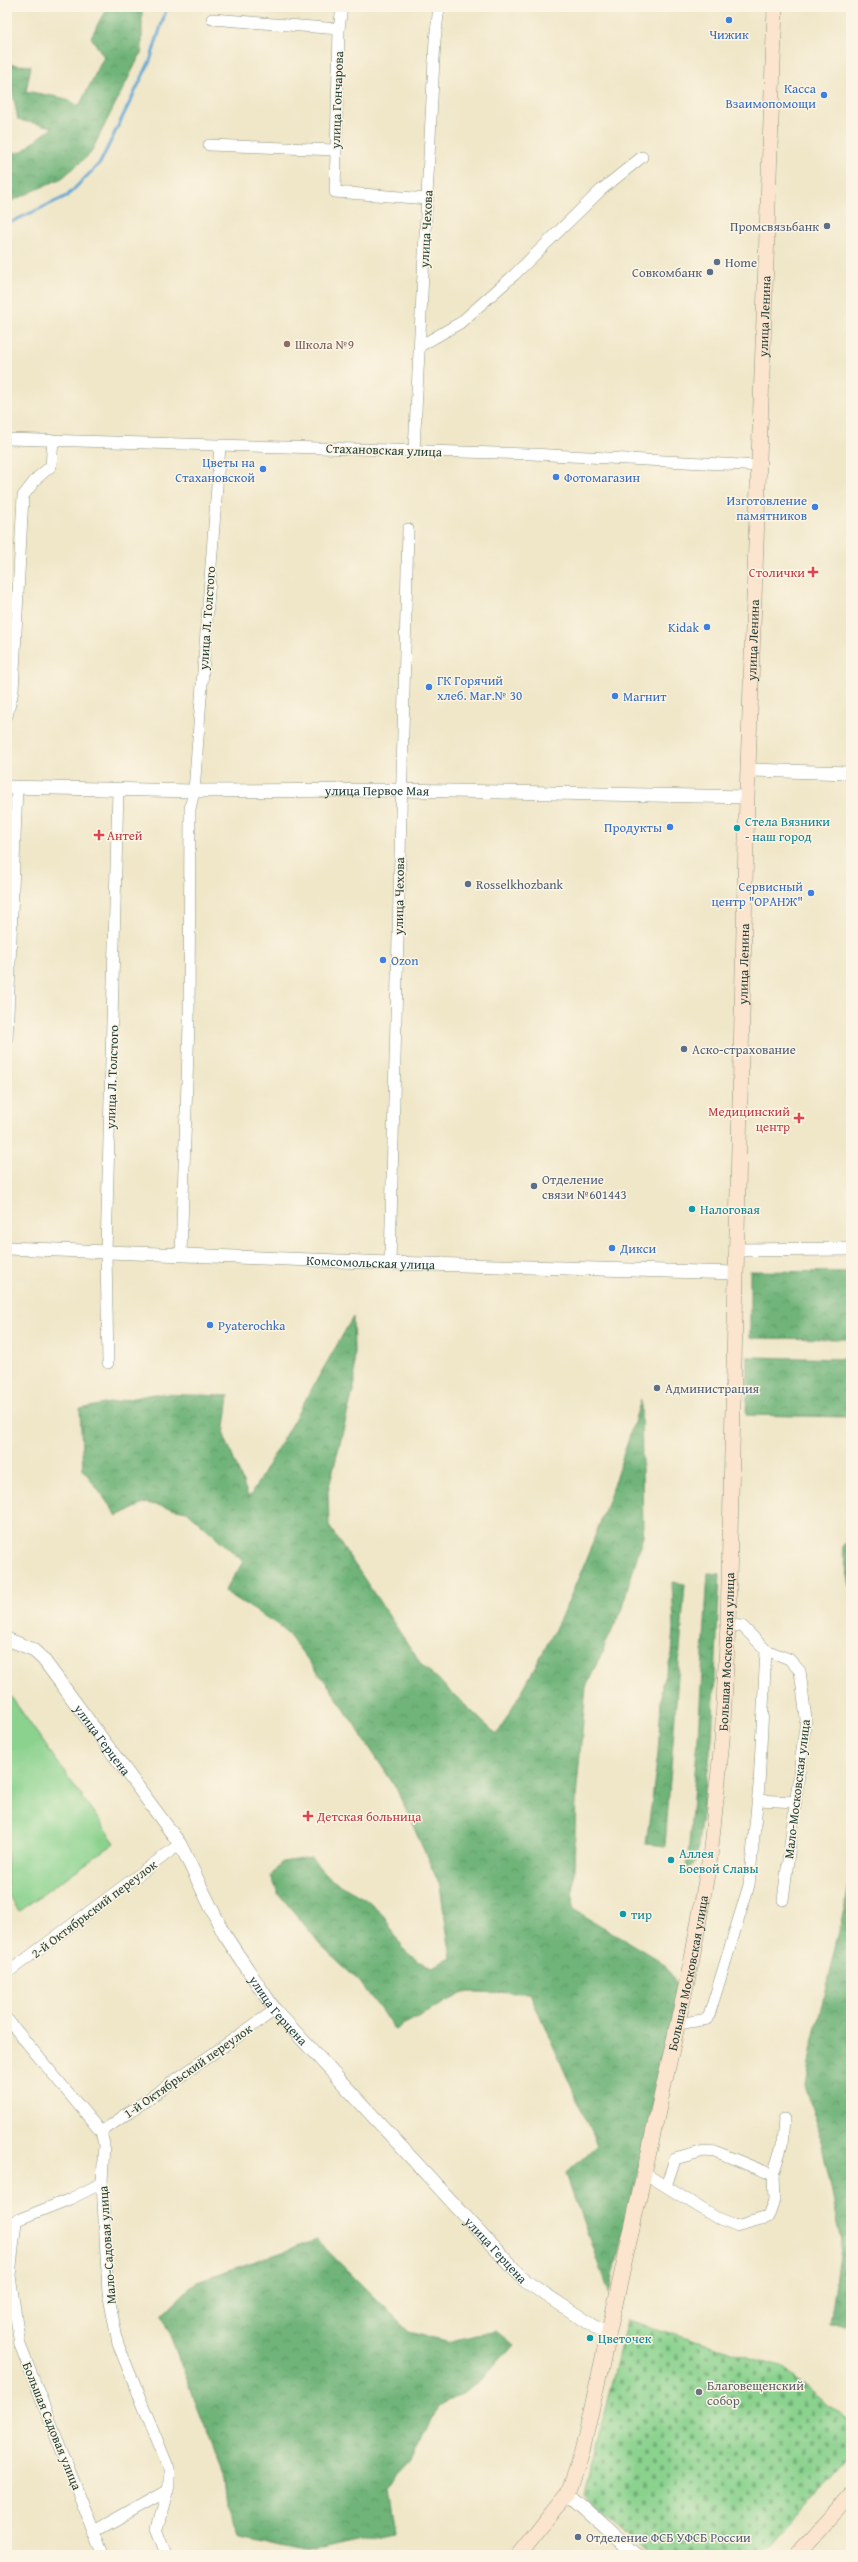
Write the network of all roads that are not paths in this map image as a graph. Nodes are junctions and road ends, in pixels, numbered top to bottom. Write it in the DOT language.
graph roads {
  1 [pos="342,7"];
  2 [pos="439,7"];
  3 [pos="775,7"];
  4 [pos="212,19"];
  5 [pos="339,29"];
  6 [pos="209,145"];
  7 [pos="335,150"];
  8 [pos="642,157"];
  9 [pos="428,199"];
  10 [pos="420,346"];
  11 [pos="7,439"];
  12 [pos="53,440"];
  13 [pos="220,446"];
  14 [pos="414,450"];
  15 [pos="761,466"];
  16 [pos="408,529"];
  17 [pos="7,716"];
  18 [pos="748,770"];
  19 [pos="851,773"];
  20 [pos="12,787"];
  21 [pos="118,790"];
  22 [pos="400,790"];
  23 [pos="194,791"];
  24 [pos="747,797"];
  25 [pos="7,1040"];
  26 [pos="7,1248"];
  27 [pos="851,1249"];
  28 [pos="736,1250"];
  29 [pos="106,1253"];
  30 [pos="181,1254"];
  31 [pos="390,1263"];
  32 [pos="736,1273"];
  33 [pos="108,1363"];
  34 [pos="728,1626"];
  35 [pos="7,1639"];
  36 [pos="766,1650"];
  37 [pos="758,1800"];
  38 [pos="796,1802"];
  39 [pos="180,1844"];
  40 [pos="783,1900"];
  41 [pos="7,1973"];
  42 [pos="275,2010"];
  43 [pos="7,2019"];
  44 [pos="678,2024"];
  45 [pos="784,2119"];
  46 [pos="101,2132"];
  47 [pos="644,2173"];
  48 [pos="774,2175"];
  49 [pos="102,2183"];
  50 [pos="666,2186"];
  51 [pos="12,2223"];
  52 [pos="608,2336"];
  53 [pos="167,2491"];
  54 [pos="568,2493"];
  55 [pos="851,2494"];
  56 [pos="94,2532"];
  57 [pos="103,2555"];
  58 [pos="167,2555"];
  59 [pos="519,2555"];
  60 [pos="638,2555"];
  61 [pos="797,2555"];
  1 -- 5 [label="street, улица Гончарова"];
  2 -- 9 [label="street, улица Чехова"];
  3 -- 15 [label="main road, улица Ленина"];
  4 -- 5 [label="street"];
  5 -- 7 [label="street, улица Гончарова"];
  6 -- 7 [label="street"];
  7 -- 9 [label="street, улица Гончарова"];
  8 -- 10 [label="street"];
  9 -- 10 [label="street, улица Чехова"];
  10 -- 14 [label="street, улица Чехова"];
  11 -- 12 [label="street, Стахановская улица"];
  12 -- 13 [label="street, Стахановская улица"];
  12 -- 17 [label="street"];
  13 -- 14 [label="street, Стахановская улица"];
  13 -- 23 [label="street, улица Л. Толстого"];
  14 -- 15 [label="street, Стахановская улица"];
  15 -- 18 [label="main road, улица Ленина"];
  16 -- 22 [label="street, улица Чехова"];
  18 -- 19 [label="street"];
  18 -- 24 [label="main road, улица Ленина"];
  20 -- 21 [label="street, улица Первое Мая"];
  20 -- 25 [label="street"];
  21 -- 23 [label="street, улица Первое Мая"];
  21 -- 29 [label="street, улица Л. Толстого"];
  22 -- 23 [label="street, улица Первое Мая"];
  22 -- 24 [label="street, улица Первое Мая"];
  22 -- 31 [label="street, улица Чехова"];
  23 -- 30 [label="street, улица Л. Толстого"];
  24 -- 28 [label="main road, улица Ленина"];
  26 -- 29 [label="street, Комсомольская улица"];
  27 -- 28 [label="street"];
  28 -- 32 [label="main road, улица Ленина"];
  29 -- 30 [label="street, Комсомольская улица"];
  29 -- 33 [label="street, улица Л. Толстого"];
  30 -- 31 [label="street, Комсомольская улица"];
  31 -- 32 [label="street, Комсомольская улица"];
  32 -- 34 [label="main road, Большая Московская улица"];
  34 -- 36 [label="street"];
  34 -- 44 [label="main road, Большая Московская улица"];
  35 -- 39 [label="street, улица Герцена"];
  36 -- 37 [label="street"];
  36 -- 38 [label="street, Мало-Московская улица"];
  37 -- 38 [label="street"];
  37 -- 44 [label="street"];
  38 -- 40 [label="street, Мало-Московская улица"];
  39 -- 41 [label="street, 2-й Октябрьский переулок"];
  39 -- 42 [label="street, улица Герцена"];
  42 -- 46 [label="street, 1-й Октябрьский переулок"];
  42 -- 52 [label="street, улица Герцена"];
  43 -- 46 [label="street"];
  44 -- 47 [label="main road, Большая Московская улица"];
  45 -- 48 [label="street"];
  46 -- 49 [label="street, Мало-Садовая улица"];
  47 -- 50 [label="street"];
  47 -- 52 [label="main road, Большая Московская улица"];
  48 -- 50 [label="street"];
  48 -- 50 [label="street"];
  49 -- 51 [label="street"];
  49 -- 53 [label="street, Мало-Садовая улица"];
  51 -- 56 [label="street, Большая Садовая улица"];
  52 -- 54 [label="main road, Большая Московская улица"];
  53 -- 56 [label="street"];
  53 -- 58 [label="street, Мало-Садовая улица"];
  54 -- 59 [label="main road, Большая Московская улица"];
  54 -- 60 [label="street"];
  55 -- 61 [label="main road"];
  56 -- 57 [label="street, Большая Садовая улица"];
}
